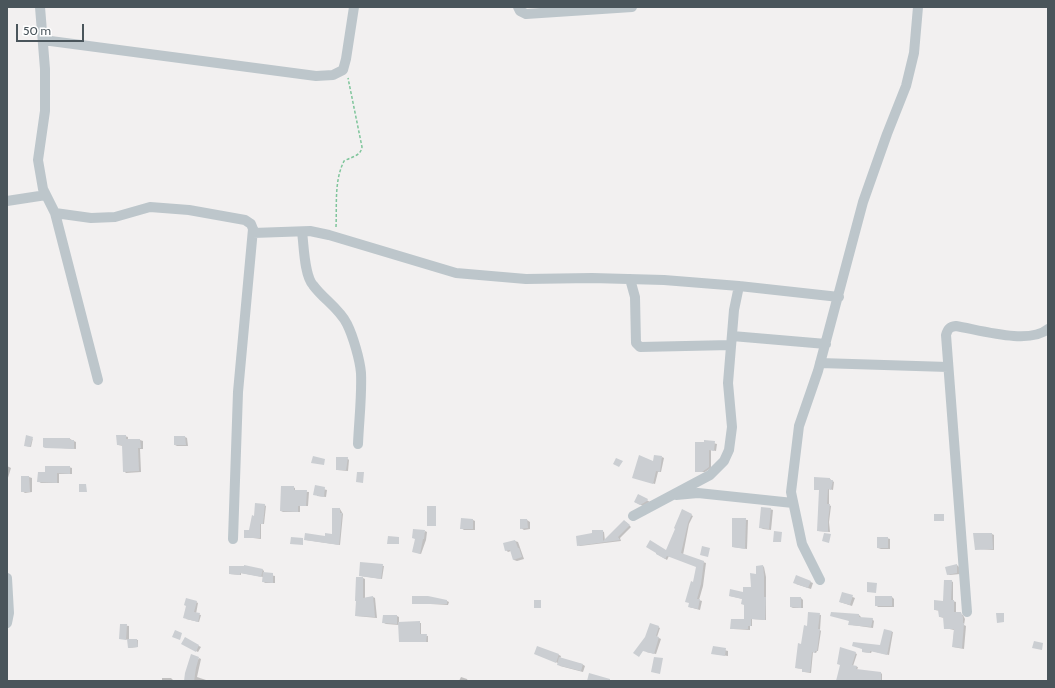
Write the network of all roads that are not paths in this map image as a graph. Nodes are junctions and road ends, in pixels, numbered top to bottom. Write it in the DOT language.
graph roads {
  1 [pos="40,7"];
  2 [pos="354,7"];
  3 [pos="518,7"];
  4 [pos="632,7"];
  5 [pos="918,7"];
  6 [pos="43,40"];
  7 [pos="46,195"];
  8 [pos="7,201"];
  9 [pos="55,214"];
  10 [pos="302,232"];
  11 [pos="253,233"];
  12 [pos="630,279"];
  13 [pos="739,286"];
  14 [pos="839,297"];
  15 [pos="1048,329"];
  16 [pos="731,340"];
  17 [pos="826,344"];
  18 [pos="820,364"];
  19 [pos="948,367"];
  20 [pos="98,380"];
  21 [pos="358,444"];
  22 [pos="670,496"];
  23 [pos="793,503"];
  24 [pos="633,516"];
  25 [pos="233,539"];
  26 [pos="7,578"];
  27 [pos="820,580"];
  28 [pos="967,612"];
  29 [pos="7,623"];
  1 -- 6 [label="street"];
  2 -- 6 [label="street"];
  3 -- 4 [label="street"];
  5 -- 14 [label="street"];
  6 -- 7 [label="street"];
  7 -- 8 [label="street"];
  7 -- 9 [label="street"];
  9 -- 11 [label="street"];
  9 -- 20 [label="street"];
  10 -- 11 [label="street"];
  10 -- 12 [label="street"];
  10 -- 21 [label="street"];
  11 -- 25 [label="street"];
  12 -- 13 [label="street"];
  12 -- 16 [label="street"];
  13 -- 14 [label="street"];
  13 -- 16 [label="street"];
  14 -- 17 [label="street"];
  15 -- 19 [label="street"];
  16 -- 17 [label="street"];
  16 -- 22 [label="street"];
  17 -- 18 [label="street"];
  18 -- 19 [label="street"];
  18 -- 23 [label="street"];
  19 -- 28 [label="street"];
  22 -- 23 [label="street"];
  22 -- 24 [label="street"];
  23 -- 27 [label="street"];
  26 -- 29 [label="street"];
}
